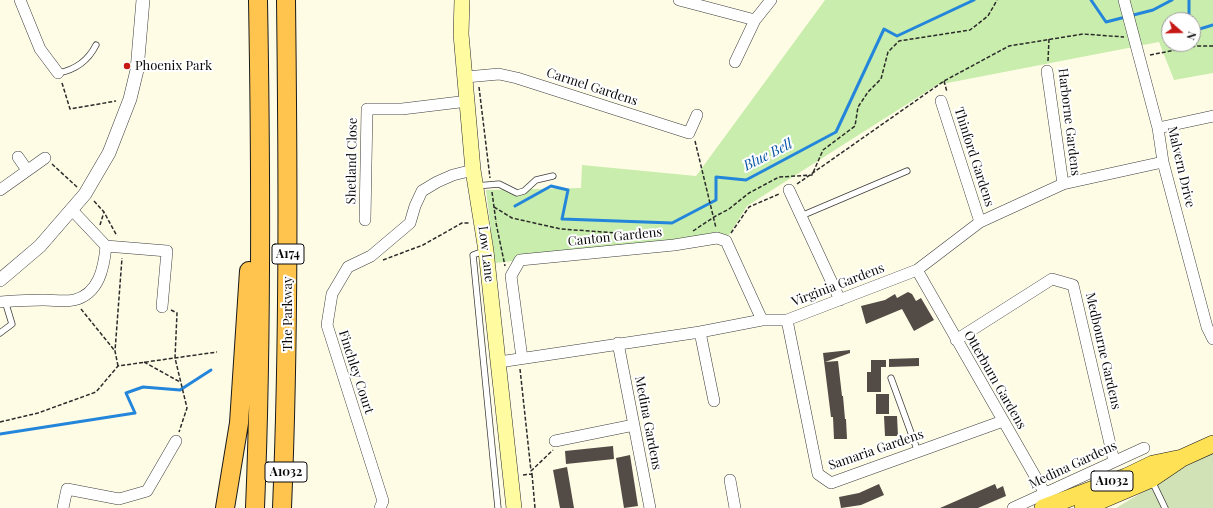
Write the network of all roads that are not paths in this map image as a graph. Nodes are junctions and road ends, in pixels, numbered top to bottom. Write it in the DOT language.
graph roads {
  1 [pos="20,0"];
  2 [pos="143,0"];
  3 [pos="258,0"];
  4 [pos="286,0"];
  5 [pos="462,0"];
  6 [pos="679,0"];
  7 [pos="771,0"];
  8 [pos="1124,0"];
  9 [pos="755,20"];
  10 [pos="96,45"];
  11 [pos="259,56"];
  12 [pos="735,62"];
  13 [pos="1047,71"];
  14 [pos="58,73"];
  15 [pos="472,76"];
  16 [pos="468,101"];
  17 [pos="941,101"];
  18 [pos="697,115"];
  19 [pos="1213,116"];
  20 [pos="1158,128"];
  21 [pos="18,158"];
  22 [pos="45,158"];
  23 [pos="1163,162"];
  24 [pos="28,170"];
  25 [pos="473,170"];
  26 [pos="907,171"];
  27 [pos="553,176"];
  28 [pos="1063,184"];
  29 [pos="483,185"];
  30 [pos="0,190"];
  31 [pos="789,190"];
  32 [pos="71,209"];
  33 [pos="801,216"];
  34 [pos="365,220"];
  35 [pos="980,222"];
  36 [pos="106,246"];
  37 [pos="486,251"];
  38 [pos="917,270"];
  39 [pos="0,280"];
  40 [pos="840,300"];
  41 [pos="3,302"];
  42 [pos="162,307"];
  43 [pos="762,320"];
  44 [pos="787,320"];
  45 [pos="700,332"];
  46 [pos="0,333"];
  47 [pos="1213,338"];
  48 [pos="956,340"];
  49 [pos="618,343"];
  50 [pos="520,359"];
  51 [pos="498,362"];
  52 [pos="891,378"];
  53 [pos="714,401"];
  54 [pos="1003,421"];
  55 [pos="634,425"];
  56 [pos="285,437"];
  57 [pos="176,441"];
  58 [pos="555,441"];
  59 [pos="1213,444"];
  60 [pos="1144,448"];
  61 [pos="918,452"];
  62 [pos="1182,458"];
  63 [pos="1114,461"];
  64 [pos="1151,479"];
  65 [pos="730,480"];
  66 [pos="497,501"];
  67 [pos="1046,502"];
  68 [pos="513,504"];
  69 [pos="63,508"];
  70 [pos="226,508"];
  71 [pos="255,508"];
  72 [pos="282,508"];
  73 [pos="287,508"];
  74 [pos="380,508"];
  75 [pos="498,508"];
  76 [pos="650,508"];
  77 [pos="735,508"];
  78 [pos="1014,508"];
  79 [pos="1082,508"];
  80 [pos="1165,508"];
  1 -- 14 [label="street"];
  2 -- 32 [label="street"];
  3 -- 11 [label="highway, A174"];
  4 -- 56 [label="highway, The Parkway / A174"];
  5 -- 15 [label="main road, Low Lane"];
  6 -- 9 [label="street"];
  7 -- 9 [label="street"];
  8 -- 20 [label="street, Malvern Drive"];
  9 -- 12 [label="street"];
  10 -- 14 [label="lane"];
  11 -- 70 [label="highway, A174"];
  11 -- 71 [label="highway, A174"];
  13 -- 28 [label="street, Harborne Gardens"];
  15 -- 16 [label="main road, Low Lane"];
  15 -- 18 [label="street, Carmel Gardens"];
  16 -- 25 [label="main road, Low Lane"];
  16 -- 34 [label="street, Shetland Close"];
  17 -- 35 [label="street, Thinford Gardens"];
  19 -- 20 [label="street"];
  20 -- 23 [label="street, Malvern Drive"];
  21 -- 24 [label="street"];
  22 -- 24 [label="street"];
  23 -- 28 [label="street, Virginia Gardens"];
  23 -- 47 [label="street, Malvern Drive"];
  24 -- 30 [label="street"];
  25 -- 29 [label="main road, Low Lane"];
  25 -- 74 [label="street, Finchley Court"];
  26 -- 33 [label="lane"];
  27 -- 29 [label="lane"];
  28 -- 35 [label="street, Virginia Gardens"];
  29 -- 37 [label="main road, Low Lane"];
  31 -- 33 [label="street"];
  32 -- 36 [label="street"];
  32 -- 39 [label="street"];
  33 -- 40 [label="street"];
  35 -- 38 [label="street, Virginia Gardens"];
  36 -- 41 [label="street"];
  36 -- 42 [label="street"];
  37 -- 51 [label="main road, Low Lane"];
  37 -- 66 [label="lane"];
  38 -- 40 [label="street, Virginia Gardens"];
  38 -- 48 [label="street, Otterburn Gardens"];
  40 -- 44 [label="street, Virginia Gardens"];
  41 -- 46 [label="lane"];
  43 -- 44 [label="street, Virginia Gardens"];
  43 -- 45 [label="street, Virginia Gardens"];
  43 -- 50 [label="street, Canton Gardens"];
  44 -- 61 [label="street, Samaria Gardens"];
  45 -- 49 [label="street, Virginia Gardens"];
  45 -- 53 [label="street"];
  48 -- 54 [label="street, Otterburn Gardens"];
  48 -- 63 [label="street, Medbourne Gardens"];
  49 -- 50 [label="street, Virginia Gardens"];
  49 -- 55 [label="street, Medina Gardens"];
  50 -- 51 [label="street, Virginia Gardens"];
  51 -- 68 [label="main road, Low Lane"];
  52 -- 61 [label="lane"];
  54 -- 61 [label="street, Samaria Gardens"];
  54 -- 67 [label="street, Otterburn Gardens"];
  55 -- 58 [label="street"];
  55 -- 76 [label="street, Medina Gardens"];
  56 -- 72 [label="highway, The Parkway / A174"];
  56 -- 73 [label="highway, A1032"];
  57 -- 69 [label="street"];
  59 -- 62 [label="main road, A1032"];
  60 -- 63 [label="street, Medina Gardens"];
  62 -- 64 [label="main road, A1032"];
  62 -- 67 [label="main road, A1032"];
  63 -- 67 [label="street, Medina Gardens"];
  64 -- 79 [label="main road, A1032"];
  64 -- 80 [label="lane"];
  65 -- 77 [label="street"];
  66 -- 68 [label="lane"];
  66 -- 75 [label="lane"];
  67 -- 78 [label="street, Medina Gardens"];
}
